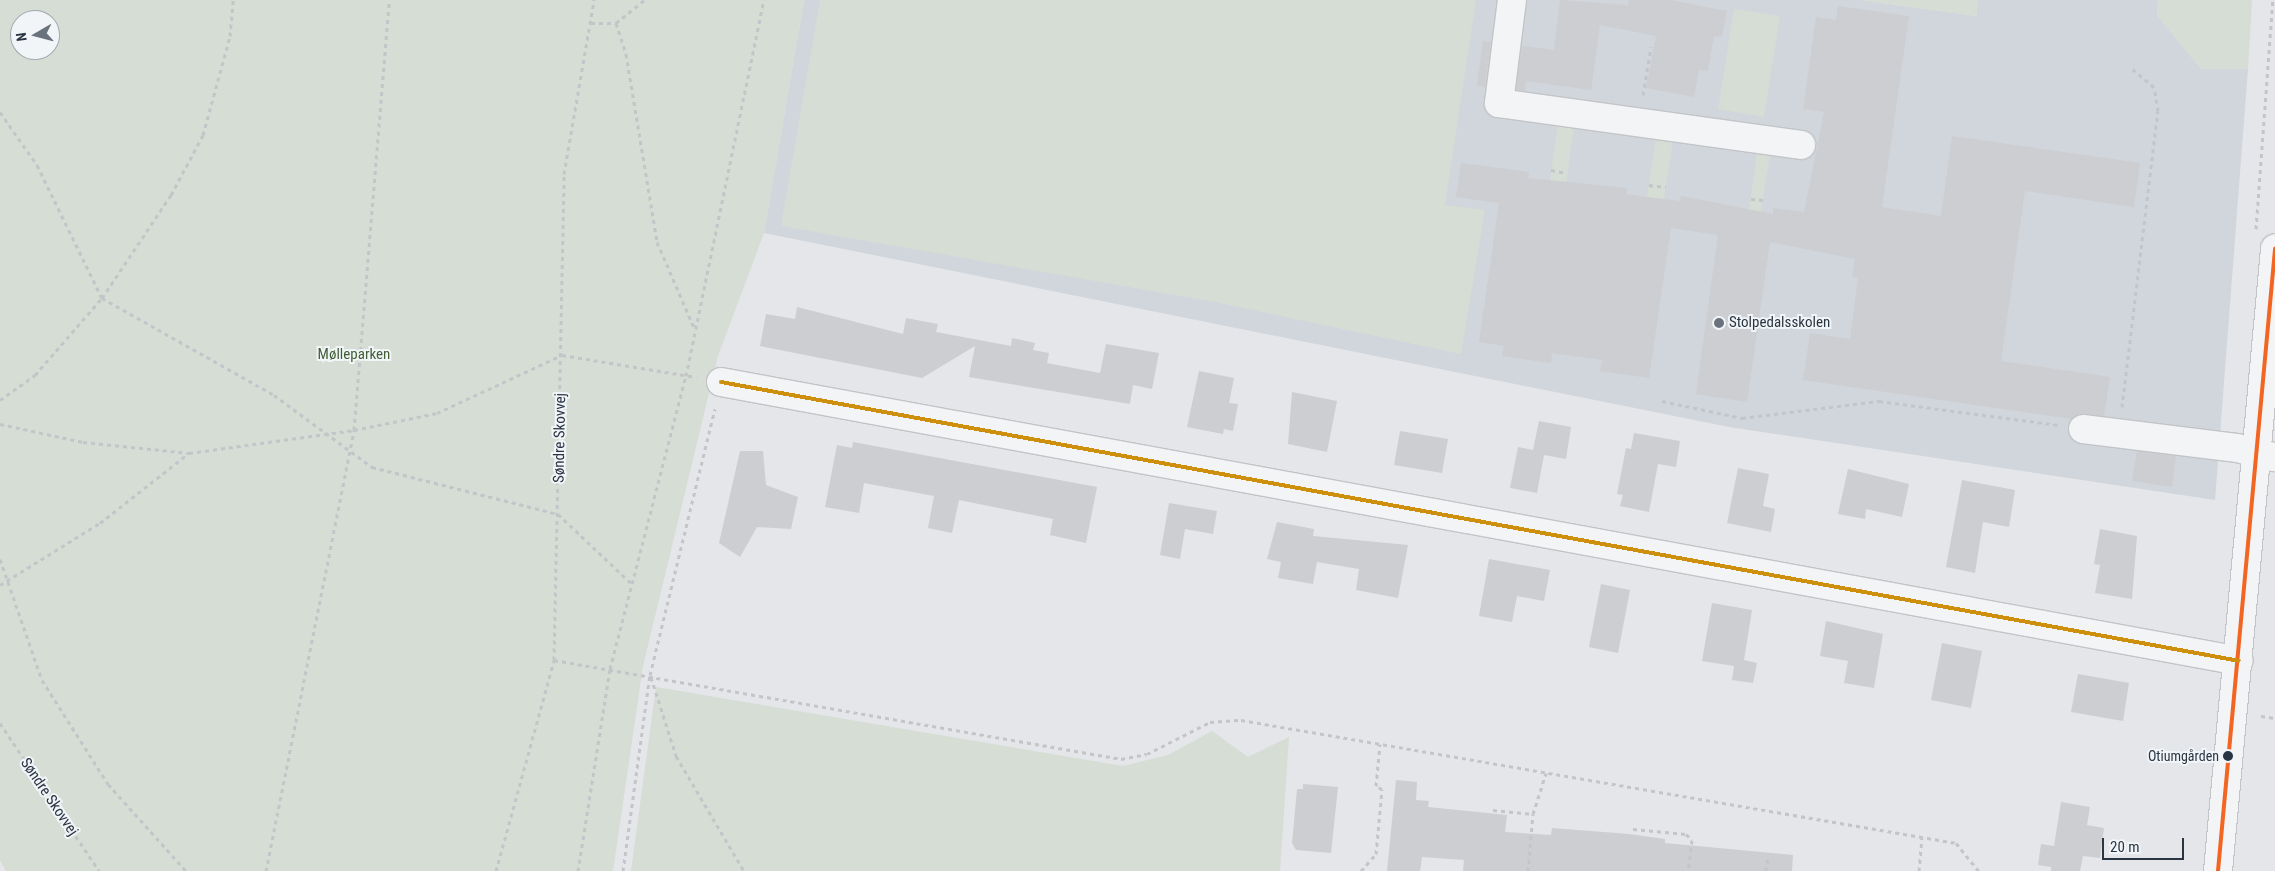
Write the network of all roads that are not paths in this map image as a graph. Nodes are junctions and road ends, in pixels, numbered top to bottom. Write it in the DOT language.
graph roads {
  1 [pos="1512,0"];
  2 [pos="1801,145"];
  3 [pos="2275,249"];
  4 [pos="722,382"];
  5 [pos="2083,428"];
  6 [pos="2266,455"];
  7 [pos="2238,661"];
  8 [pos="2218,871"];
  1 -- 2 [label="street"];
  3 -- 6 [label="street"];
  4 -- 7 [label="street"];
  5 -- 6 [label="street"];
  6 -- 7 [label="street"];
  7 -- 8 [label="street"];
}
